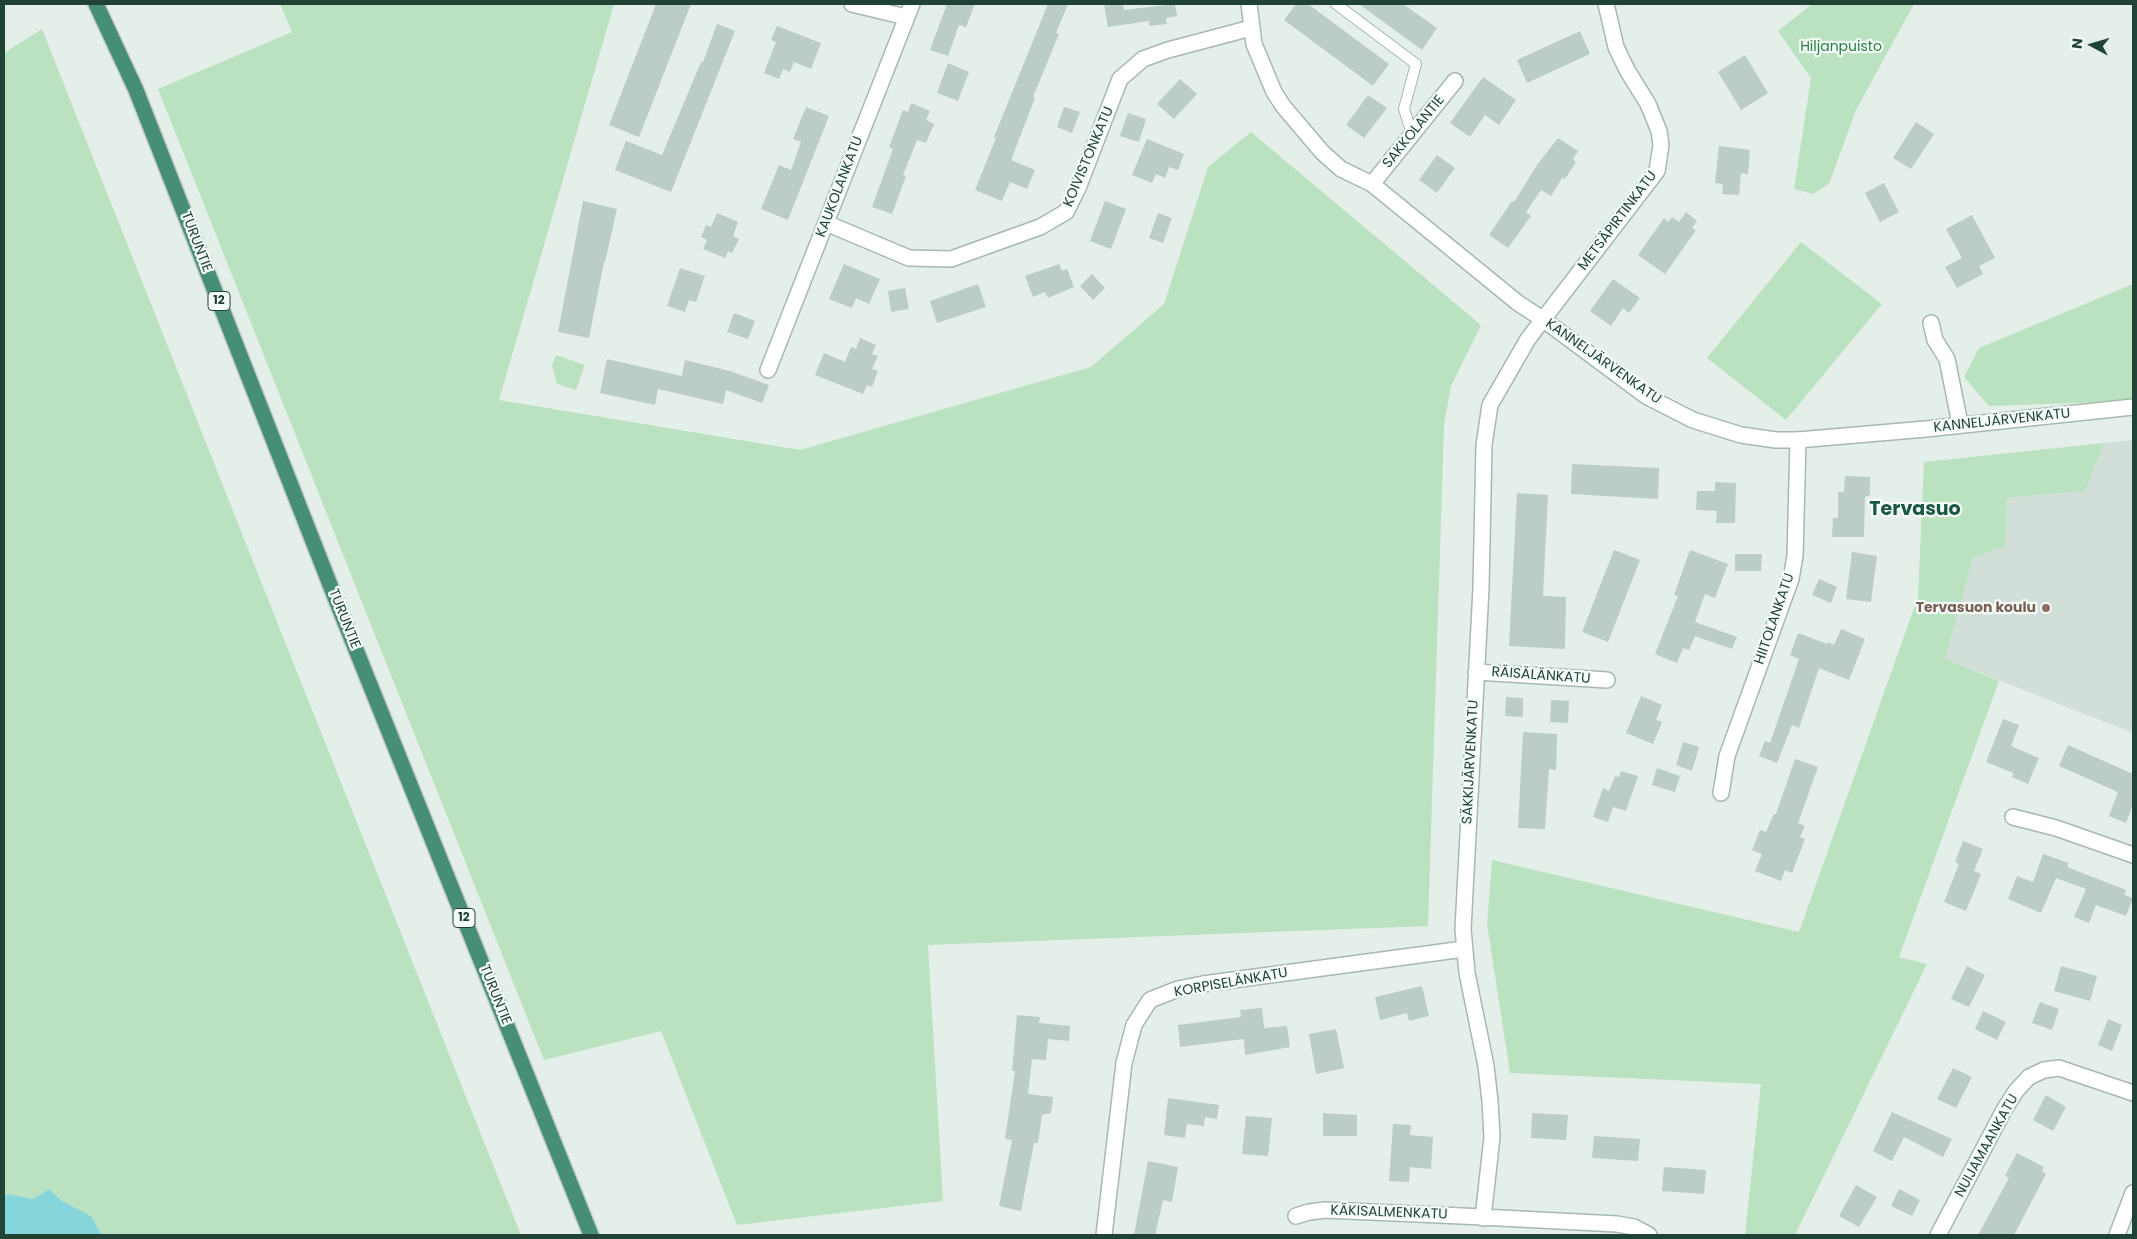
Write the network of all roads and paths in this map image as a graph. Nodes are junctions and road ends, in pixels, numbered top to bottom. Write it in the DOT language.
graph roads {
  1 [pos="96,4"];
  2 [pos="852,4"];
  3 [pos="1248,4"];
  4 [pos="1336,4"];
  5 [pos="1606,4"];
  6 [pos="909,11"];
  7 [pos="1251,28"];
  8 [pos="1455,81"];
  9 [pos="1412,134"];
  10 [pos="1372,184"];
  11 [pos="826,223"];
  12 [pos="1544,320"];
  13 [pos="1931,323"];
  14 [pos="768,370"];
  15 [pos="2133,407"];
  16 [pos="1960,424"];
  17 [pos="1798,440"];
  18 [pos="1476,672"];
  19 [pos="1607,680"];
  20 [pos="1721,793"];
  21 [pos="2012,817"];
  22 [pos="2133,855"];
  23 [pos="1464,949"];
  24 [pos="2133,1093"];
  25 [pos="2133,1193"];
  26 [pos="1296,1216"];
  27 [pos="1483,1218"];
  28 [pos="591,1235"];
  29 [pos="1104,1235"];
  30 [pos="1649,1235"];
  31 [pos="1938,1235"];
  32 [pos="2117,1235"];
  1 -- 28 [label="highway, TURUNTIE / 12"];
  2 -- 6 [label="street"];
  3 -- 7 [label="street, KANNELJÄRVENKATU"];
  4 -- 9 [label="lane"];
  5 -- 12 [label="street, METSÄPIRTINKATU"];
  6 -- 11 [label="street, KAUKOLANKATU"];
  7 -- 10 [label="street, KANNELJÄRVENKATU"];
  7 -- 11 [label="street, KOIVISTONKATU"];
  8 -- 9 [label="street, SAKKOLANTIE"];
  9 -- 10 [label="street, SAKKOLANTIE"];
  10 -- 12 [label="street, KANNELJÄRVENKATU"];
  11 -- 14 [label="street, KAUKOLANKATU"];
  12 -- 17 [label="street, KANNELJÄRVENKATU"];
  12 -- 18 [label="street, SÄKKIJÄRVENKATU"];
  13 -- 16 [label="street"];
  15 -- 16 [label="street, KANNELJÄRVENKATU"];
  16 -- 17 [label="street, KANNELJÄRVENKATU"];
  17 -- 20 [label="street, HIITOLANKATU"];
  18 -- 19 [label="street, RÄISÄLÄNKATU"];
  18 -- 23 [label="street, SÄKKIJÄRVENKATU"];
  21 -- 22 [label="street"];
  23 -- 27 [label="street, SÄKKIJÄRVENKATU"];
  23 -- 29 [label="street, KORPISELÄNKATU"];
  24 -- 31 [label="street, NUIJAMAANKATU"];
  25 -- 32 [label="street"];
  26 -- 27 [label="street, KÄKISALMENKATU"];
  27 -- 30 [label="street, KÄKISALMENKATU"];
}
